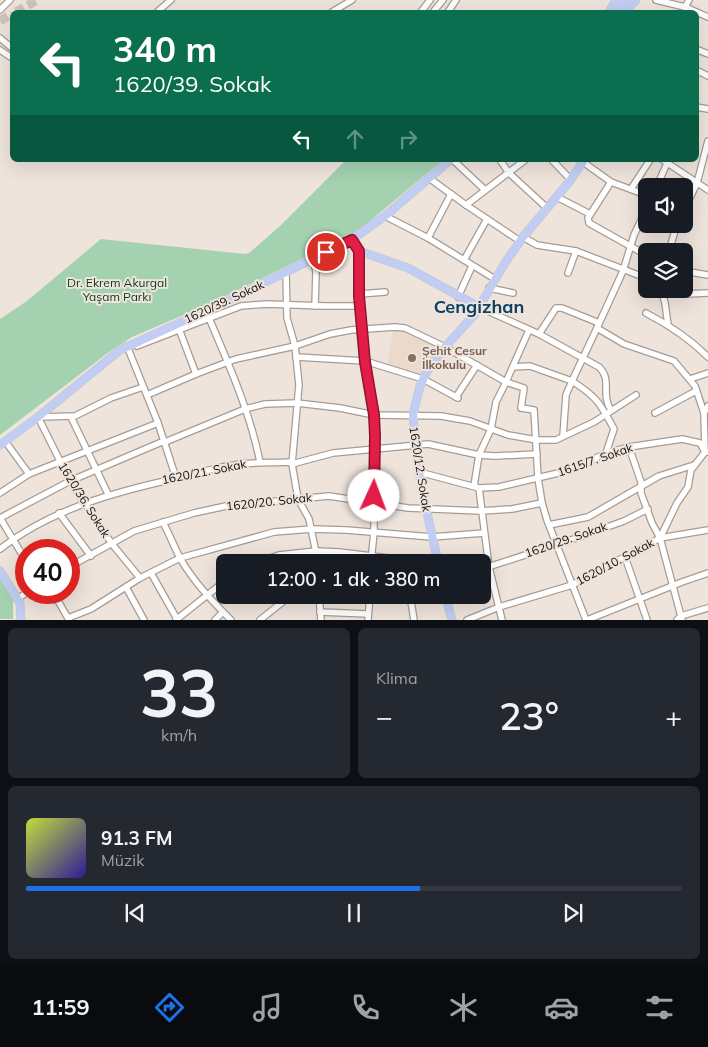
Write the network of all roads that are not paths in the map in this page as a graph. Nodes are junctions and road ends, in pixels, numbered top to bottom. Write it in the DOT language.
graph roads {
  1 [pos="10,0"];
  2 [pos="171,0"];
  3 [pos="352,0"];
  4 [pos="636,0"];
  5 [pos="656,0"];
  6 [pos="688,0"];
  7 [pos="686,7"];
  8 [pos="0,10"];
  9 [pos="159,10"];
  10 [pos="335,10"];
  11 [pos="624,10"];
  12 [pos="693,10"];
  13 [pos="0,38"];
  14 [pos="10,46"];
  15 [pos="708,141"];
  16 [pos="449,162"];
  17 [pos="453,162"];
  18 [pos="501,162"];
  19 [pos="523,162"];
  20 [pos="554,162"];
  21 [pos="582,162"];
  22 [pos="584,162"];
  23 [pos="649,162"];
  24 [pos="666,162"];
  25 [pos="667,162"];
  26 [pos="509,173"];
  27 [pos="429,178"];
  28 [pos="660,178"];
  29 [pos="571,180"];
  30 [pos="611,182"];
  31 [pos="697,182"];
  32 [pos="630,189"];
  33 [pos="485,190"];
  34 [pos="708,190"];
  35 [pos="693,191"];
  36 [pos="638,192"];
  37 [pos="451,194"];
  38 [pos="557,197"];
  39 [pos="466,205"];
  40 [pos="547,208"];
  41 [pos="590,214"];
  42 [pos="385,216"];
  43 [pos="487,219"];
  44 [pos="638,227"];
  45 [pos="428,238"];
  46 [pos="521,239"];
  47 [pos="352,240"];
  48 [pos="630,246"];
  49 [pos="638,250"];
  50 [pos="359,251"];
  51 [pos="576,251"];
  52 [pos="313,258"];
  53 [pos="464,260"];
  54 [pos="472,266"];
  55 [pos="623,271"];
  56 [pos="286,272"];
  57 [pos="693,272"];
  58 [pos="568,273"];
  59 [pos="708,275"];
  60 [pos="638,276"];
  61 [pos="495,279"];
  62 [pos="489,288"];
  63 [pos="385,292"];
  64 [pos="513,293"];
  65 [pos="708,293"];
  66 [pos="359,294"];
  67 [pos="693,294"];
  68 [pos="458,297"];
  69 [pos="663,298"];
  70 [pos="287,305"];
  71 [pos="315,306"];
  72 [pos="360,306"];
  73 [pos="479,307"];
  74 [pos="646,314"];
  75 [pos="209,318"];
  76 [pos="668,325"];
  77 [pos="598,326"];
  78 [pos="179,329"];
  79 [pos="363,329"];
  80 [pos="530,330"];
  81 [pos="539,334"];
  82 [pos="295,346"];
  83 [pos="444,347"];
  84 [pos="128,348"];
  85 [pos="296,357"];
  86 [pos="708,357"];
  87 [pos="582,359"];
  88 [pos="365,362"];
  89 [pos="228,363"];
  90 [pos="477,365"];
  91 [pos="513,367"];
  92 [pos="708,373"];
  93 [pos="196,374"];
  94 [pos="423,379"];
  95 [pos="690,379"];
  96 [pos="572,381"];
  97 [pos="506,382"];
  98 [pos="143,388"];
  99 [pos="696,391"];
  100 [pos="147,395"];
  101 [pos="636,395"];
  102 [pos="297,402"];
  103 [pos="708,406"];
  104 [pos="245,409"];
  105 [pos="608,412"];
  106 [pos="655,413"];
  107 [pos="704,413"];
  108 [pos="412,414"];
  109 [pos="374,415"];
  110 [pos="38,417"];
  111 [pos="71,417"];
  112 [pos="158,423"];
  113 [pos="491,429"];
  114 [pos="563,436"];
  115 [pos="537,440"];
  116 [pos="165,441"];
  117 [pos="3,443"];
  118 [pos="414,445"];
  119 [pos="629,447"];
  120 [pos="88,450"];
  121 [pos="374,450"];
  122 [pos="707,452"];
  123 [pos="606,453"];
  124 [pos="537,454"];
  125 [pos="479,455"];
  126 [pos="60,462"];
  127 [pos="260,462"];
  128 [pos="292,464"];
  129 [pos="694,465"];
  130 [pos="97,469"];
  131 [pos="419,472"];
  132 [pos="29,474"];
  133 [pos="176,478"];
  134 [pos="538,478"];
  135 [pos="70,481"];
  136 [pos="641,486"];
  137 [pos="476,487"];
  138 [pos="0,493"];
  139 [pos="108,494"];
  140 [pos="298,499"];
  141 [pos="542,503"];
  142 [pos="85,504"];
  143 [pos="374,504"];
  144 [pos="426,508"];
  145 [pos="648,508"];
  146 [pos="481,511"];
  147 [pos="59,513"];
  148 [pos="163,522"];
  149 [pos="549,525"];
  150 [pos="312,529"];
  151 [pos="708,530"];
  152 [pos="374,532"];
  153 [pos="484,533"];
  154 [pos="432,538"];
  155 [pos="660,538"];
  156 [pos="13,539"];
  157 [pos="15,542"];
  158 [pos="112,544"];
  159 [pos="557,545"];
  160 [pos="0,549"];
  161 [pos="316,551"];
  162 [pos="288,554"];
  163 [pos="317,554"];
  164 [pos="347,554"];
  165 [pos="372,554"];
  166 [pos="436,554"];
  167 [pos="488,554"];
  168 [pos="91,556"];
  169 [pos="625,557"];
  170 [pos="180,558"];
  171 [pos="80,560"];
  172 [pos="491,567"];
  173 [pos="0,571"];
  174 [pos="151,572"];
  175 [pos="491,572"];
  176 [pos="708,573"];
  177 [pos="140,578"];
  178 [pos="572,585"];
  179 [pos="672,586"];
  180 [pos="126,587"];
  181 [pos="216,588"];
  182 [pos="207,594"];
  183 [pos="15,596"];
  184 [pos="639,600"];
  185 [pos="20,604"];
  186 [pos="60,604"];
  187 [pos="280,604"];
  188 [pos="320,604"];
  189 [pos="369,604"];
  190 [pos="411,604"];
  191 [pos="448,604"];
  192 [pos="498,607"];
  193 [pos="708,608"];
  194 [pos="223,612"];
  195 [pos="320,612"];
  196 [pos="368,617"];
  197 [pos="680,618"];
  198 [pos="68,619"];
  199 [pos="177,619"];
  200 [pos="21,620"];
  201 [pos="144,620"];
  202 [pos="215,620"];
  203 [pos="231,620"];
  204 [pos="260,620"];
  205 [pos="320,620"];
  206 [pos="414,620"];
  207 [pos="452,620"];
  208 [pos="467,620"];
  209 [pos="502,620"];
  210 [pos="586,620"];
  211 [pos="647,620"];
  1 -- 8 [label="street"];
  2 -- 9 [label="street"];
  3 -- 10 [label="street"];
  4 -- 11 [label="main road"];
  5 -- 7 [label="street"];
  6 -- 7 [label="street"];
  7 -- 12 [label="street"];
  13 -- 14 [label="street"];
  15 -- 31 [label="street"];
  16 -- 27 [label="main road, 1620/39. Sokak"];
  17 -- 33 [label="street"];
  18 -- 26 [label="street"];
  19 -- 26 [label="street"];
  20 -- 29 [label="street"];
  21 -- 29 [label="main road, 1620/12. Sokak"];
  22 -- 30 [label="street"];
  23 -- 32 [label="street"];
  24 -- 28 [label="street"];
  25 -- 31 [label="street"];
  26 -- 33 [label="street"];
  26 -- 40 [label="street"];
  27 -- 37 [label="street"];
  27 -- 42 [label="main road, 1620/39. Sokak"];
  29 -- 38 [label="main road, 1620/12. Sokak"];
  30 -- 32 [label="street"];
  30 -- 41 [label="street"];
  31 -- 34 [label="street"];
  31 -- 35 [label="street"];
  32 -- 36 [label="street"];
  33 -- 39 [label="street"];
  37 -- 39 [label="street"];
  37 -- 45 [label="street"];
  38 -- 40 [label="main road, 1620/12. Sokak"];
  38 -- 41 [label="street"];
  39 -- 43 [label="street"];
  40 -- 46 [label="main road, 1620/12. Sokak"];
  41 -- 48 [label="street"];
  42 -- 45 [label="street"];
  42 -- 47 [label="main road, 1620/39. Sokak"];
  43 -- 46 [label="street"];
  43 -- 53 [label="street"];
  44 -- 48 [label="street"];
  45 -- 53 [label="street"];
  46 -- 51 [label="street"];
  46 -- 61 [label="main road, 1620/12. Sokak"];
  47 -- 50 [label="main road"];
  47 -- 52 [label="main road, 1620/39. Sokak"];
  48 -- 49 [label="street"];
  48 -- 55 [label="street"];
  50 -- 66 [label="street"];
  50 -- 68 [label="main road"];
  51 -- 55 [label="street"];
  51 -- 58 [label="street"];
  52 -- 56 [label="main road, 1620/39. Sokak"];
  52 -- 71 [label="street"];
  53 -- 54 [label="street"];
  54 -- 61 [label="street"];
  54 -- 68 [label="street"];
  55 -- 60 [label="street"];
  55 -- 77 [label="street"];
  56 -- 70 [label="street"];
  56 -- 84 [label="main road, 1620/39. Sokak"];
  57 -- 59 [label="street"];
  61 -- 62 [label="main road, 1620/12. Sokak"];
  62 -- 64 [label="street"];
  62 -- 73 [label="main road, 1620/12. Sokak"];
  63 -- 66 [label="street"];
  65 -- 67 [label="street"];
  66 -- 72 [label="street"];
  68 -- 73 [label="main road"];
  69 -- 76 [label="street"];
  70 -- 71 [label="street"];
  70 -- 75 [label="street"];
  70 -- 82 [label="street"];
  71 -- 72 [label="street"];
  72 -- 79 [label="street"];
  73 -- 80 [label="street"];
  73 -- 83 [label="main road, 1620/12. Sokak"];
  74 -- 76 [label="street"];
  75 -- 78 [label="street"];
  75 -- 89 [label="street"];
  76 -- 86 [label="street"];
  77 -- 81 [label="street"];
  77 -- 87 [label="street"];
  77 -- 95 [label="street"];
  78 -- 84 [label="street"];
  78 -- 93 [label="street"];
  79 -- 82 [label="street"];
  79 -- 83 [label="street"];
  79 -- 88 [label="street"];
  80 -- 81 [label="street"];
  80 -- 91 [label="street"];
  81 -- 87 [label="street"];
  82 -- 85 [label="street"];
  82 -- 89 [label="street"];
  83 -- 90 [label="street"];
  83 -- 94 [label="main road, 1620/12. Sokak"];
  84 -- 98 [label="street"];
  84 -- 110 [label="main road, 1620/39. Sokak"];
  85 -- 88 [label="street"];
  85 -- 102 [label="street"];
  87 -- 96 [label="street"];
  87 -- 105 [label="street"];
  88 -- 94 [label="street"];
  88 -- 109 [label="street"];
  89 -- 93 [label="street"];
  89 -- 104 [label="street"];
  90 -- 94 [label="street"];
  90 -- 97 [label="street"];
  91 -- 96 [label="street"];
  91 -- 97 [label="street"];
  92 -- 95 [label="street"];
  93 -- 100 [label="street"];
  94 -- 108 [label="main road, 1620/12. Sokak"];
  95 -- 99 [label="street"];
  96 -- 105 [label="street"];
  96 -- 114 [label="street"];
  97 -- 113 [label="street"];
  97 -- 115 [label="street"];
  98 -- 100 [label="street"];
  98 -- 111 [label="street"];
  99 -- 106 [label="street"];
  99 -- 107 [label="street"];
  100 -- 112 [label="street"];
  101 -- 105 [label="street"];
  102 -- 104 [label="street"];
  102 -- 109 [label="street"];
  102 -- 128 [label="street"];
  103 -- 107 [label="street"];
  104 -- 116 [label="street"];
  104 -- 127 [label="street"];
  105 -- 114 [label="street"];
  105 -- 123 [label="street"];
  107 -- 122 [label="street"];
  108 -- 109 [label="street"];
  108 -- 113 [label="street"];
  108 -- 118 [label="main road, 1620/12. Sokak"];
  109 -- 121 [label="street"];
  110 -- 111 [label="street"];
  110 -- 117 [label="main road, 1620/39. Sokak"];
  110 -- 126 [label="street, 1620/36. Sokak"];
  111 -- 120 [label="street"];
  112 -- 116 [label="street"];
  112 -- 120 [label="street"];
  113 -- 115 [label="street"];
  113 -- 125 [label="street"];
  114 -- 115 [label="street"];
  115 -- 124 [label="street"];
  116 -- 130 [label="street"];
  116 -- 133 [label="street"];
  117 -- 132 [label="street"];
  118 -- 121 [label="street, 1620/21. Sokak"];
  118 -- 125 [label="street, 1620/21. Sokak"];
  118 -- 131 [label="main road, 1620/12. Sokak"];
  119 -- 122 [label="street, 1615/7. Sokak"];
  119 -- 123 [label="street, 1615/7. Sokak"];
  119 -- 136 [label="street"];
  120 -- 126 [label="street"];
  120 -- 130 [label="street"];
  121 -- 128 [label="street, 1620/21. Sokak"];
  121 -- 143 [label="street"];
  122 -- 129 [label="street"];
  123 -- 134 [label="street, 1615/7. Sokak"];
  124 -- 125 [label="street, 1620/21. Sokak"];
  124 -- 134 [label="street"];
  125 -- 137 [label="street"];
  126 -- 132 [label="street"];
  126 -- 135 [label="street, 1620/36. Sokak"];
  127 -- 128 [label="street, 1620/21. Sokak"];
  127 -- 133 [label="street, 1620/21. Sokak"];
  128 -- 140 [label="street"];
  129 -- 136 [label="street"];
  129 -- 155 [label="street"];
  130 -- 135 [label="street"];
  130 -- 139 [label="street"];
  131 -- 137 [label="street, 1615/7. Sokak"];
  131 -- 144 [label="main road, 1620/12. Sokak"];
  132 -- 138 [label="street"];
  133 -- 139 [label="street, 1620/21. Sokak"];
  134 -- 137 [label="street, 1615/7. Sokak"];
  134 -- 141 [label="street"];
  135 -- 142 [label="street, 1620/36. Sokak"];
  135 -- 156 [label="street"];
  136 -- 145 [label="street"];
  136 -- 149 [label="street"];
  137 -- 146 [label="street"];
  139 -- 142 [label="street, 1620/21. Sokak"];
  140 -- 143 [label="street, 1620/20. Sokak"];
  140 -- 148 [label="street, 1620/20. Sokak"];
  140 -- 150 [label="street"];
  141 -- 146 [label="street, 1620/20. Sokak"];
  141 -- 149 [label="street"];
  142 -- 147 [label="street, 1620/21. Sokak"];
  142 -- 158 [label="street, 1620/36. Sokak"];
  143 -- 144 [label="street, 1620/20. Sokak"];
  143 -- 152 [label="street"];
  144 -- 146 [label="street, 1620/20. Sokak"];
  144 -- 154 [label="main road, 1620/12. Sokak"];
  145 -- 155 [label="street"];
  145 -- 159 [label="street, 1620/29. Sokak"];
  146 -- 153 [label="street"];
  147 -- 156 [label="street, 1620/21. Sokak"];
  147 -- 168 [label="street"];
  148 -- 158 [label="street, 1620/20. Sokak"];
  148 -- 170 [label="street"];
  149 -- 159 [label="street"];
  150 -- 152 [label="street"];
  150 -- 161 [label="street"];
  150 -- 170 [label="street"];
  151 -- 155 [label="street, 1620/10. Sokak"];
  152 -- 154 [label="street"];
  152 -- 165 [label="street"];
  153 -- 154 [label="street"];
  153 -- 167 [label="street"];
  154 -- 166 [label="main road, 1620/12. Sokak"];
  155 -- 169 [label="street, 1620/10. Sokak"];
  155 -- 179 [label="street"];
  156 -- 157 [label="street"];
  156 -- 160 [label="street, 1620/21. Sokak"];
  158 -- 168 [label="street, 1620/20. Sokak"];
  158 -- 177 [label="street, 1620/36. Sokak"];
  159 -- 172 [label="street, 1620/29. Sokak"];
  159 -- 178 [label="street"];
  161 -- 162 [label="street"];
  161 -- 163 [label="street"];
  161 -- 164 [label="street"];
  168 -- 171 [label="street, 1620/20. Sokak"];
  169 -- 178 [label="street, 1620/10. Sokak"];
  169 -- 184 [label="street"];
  170 -- 174 [label="street"];
  170 -- 182 [label="street"];
  173 -- 183 [label="main road"];
  174 -- 177 [label="street"];
  174 -- 199 [label="street"];
  175 -- 192 [label="street"];
  176 -- 179 [label="street"];
  177 -- 180 [label="street"];
  178 -- 192 [label="street, 1620/10. Sokak"];
  178 -- 210 [label="street"];
  179 -- 184 [label="street"];
  179 -- 197 [label="street"];
  180 -- 198 [label="street"];
  180 -- 201 [label="street"];
  181 -- 182 [label="street"];
  182 -- 194 [label="street"];
  182 -- 199 [label="street"];
  184 -- 210 [label="street"];
  184 -- 211 [label="street"];
  185 -- 200 [label="main road"];
  186 -- 198 [label="street"];
  187 -- 204 [label="street"];
  188 -- 195 [label="street"];
  189 -- 196 [label="street"];
  190 -- 206 [label="street"];
  191 -- 207 [label="main road"];
  192 -- 208 [label="street, 1620/10. Sokak"];
  192 -- 209 [label="street"];
  193 -- 197 [label="street"];
  194 -- 202 [label="street"];
  194 -- 203 [label="street"];
  195 -- 196 [label="street"];
  195 -- 205 [label="street"];
}
